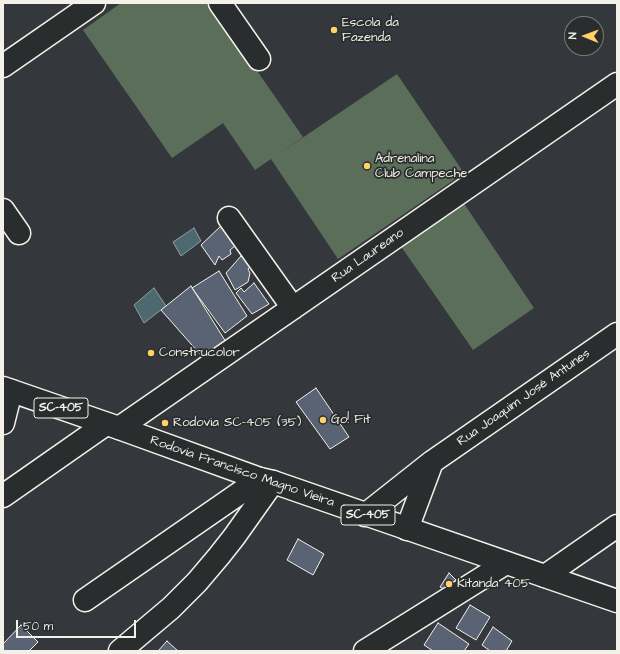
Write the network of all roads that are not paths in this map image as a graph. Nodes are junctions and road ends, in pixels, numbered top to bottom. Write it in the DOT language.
graph roads {
  1 [pos="94,3"];
  2 [pos="220,3"];
  3 [pos="259,59"];
  4 [pos="3,66"];
  5 [pos="617,84"];
  6 [pos="3,210"];
  7 [pos="229,218"];
  8 [pos="19,233"];
  9 [pos="293,308"];
  10 [pos="617,334"];
  11 [pos="7,390"];
  12 [pos="3,423"];
  13 [pos="112,426"];
  14 [pos="432,462"];
  15 [pos="267,481"];
  16 [pos="3,496"];
  17 [pos="365,514"];
  18 [pos="617,526"];
  19 [pos="407,529"];
  20 [pos="506,563"];
  21 [pos="545,576"];
  22 [pos="85,600"];
  23 [pos="617,601"];
  24 [pos="120,651"];
  25 [pos="365,651"];
  1 -- 4 [label="street"];
  2 -- 3 [label="street"];
  5 -- 9 [label="street, Rua Laureano"];
  6 -- 8 [label="street"];
  7 -- 9 [label="street"];
  9 -- 13 [label="street, Rua Laureano"];
  10 -- 14 [label="street, Rua Joaquim José Antunes"];
  11 -- 12 [label="street"];
  11 -- 13 [label="street, Rodovia Francisco Magno Vieira / SC-405"];
  13 -- 15 [label="street, Rodovia Francisco Magno Vieira / SC-405"];
  13 -- 16 [label="street, Rua Laureano"];
  14 -- 17 [label="street, Rua Joaquim José Antunes"];
  14 -- 19 [label="street"];
  15 -- 17 [label="street, Rodovia Francisco Magno Vieira / SC-405"];
  15 -- 22 [label="street"];
  15 -- 24 [label="street"];
  17 -- 19 [label="street, Rodovia Francisco Magno Vieira / SC-405"];
  18 -- 21 [label="street"];
  19 -- 20 [label="street, Rodovia Francisco Magno Vieira / SC-405"];
  20 -- 21 [label="street, Rodovia Francisco Magno Vieira / SC-405"];
  20 -- 25 [label="street"];
  21 -- 23 [label="street, Rodovia Francisco Magno Vieira / SC-405"];
}
